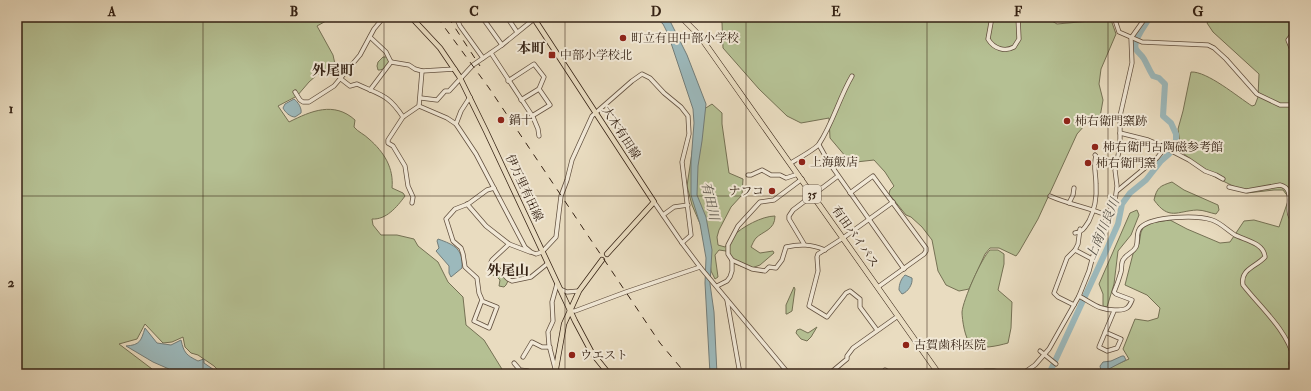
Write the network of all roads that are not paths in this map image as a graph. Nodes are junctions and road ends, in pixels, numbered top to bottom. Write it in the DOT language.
graph roads {
  1 [pos="384,17"];
  2 [pos="411,17"];
  3 [pos="456,17"];
  4 [pos="482,17"];
  5 [pos="507,17"];
  6 [pos="681,17"];
  7 [pos="992,17"];
  8 [pos="1018,17"];
  9 [pos="1053,17"];
  10 [pos="1071,17"];
  11 [pos="1114,17"];
  12 [pos="1146,17"];
  13 [pos="533,18"];
  14 [pos="517,32"];
  15 [pos="1294,34"];
  16 [pos="370,37"];
  17 [pos="1132,38"];
  18 [pos="502,45"];
  19 [pos="490,53"];
  20 [pos="1294,54"];
  21 [pos="483,58"];
  22 [pos="391,62"];
  23 [pos="455,69"];
  24 [pos="422,71"];
  25 [pos="852,76"];
  26 [pos="460,77"];
  27 [pos="341,79"];
  28 [pos="508,81"];
  29 [pos="539,89"];
  30 [pos="370,90"];
  31 [pos="295,92"];
  32 [pos="470,97"];
  33 [pos="421,98"];
  34 [pos="521,100"];
  35 [pos="1294,102"];
  36 [pos="420,106"];
  37 [pos="596,112"];
  38 [pos="532,116"];
  39 [pos="403,117"];
  40 [pos="456,124"];
  41 [pos="1120,133"];
  42 [pos="539,136"];
  43 [pos="819,145"];
  44 [pos="1165,148"];
  45 [pos="1095,155"];
  46 [pos="791,163"];
  47 [pos="798,174"];
  48 [pos="748,175"];
  49 [pos="838,176"];
  50 [pos="802,179"];
  51 [pos="1223,179"];
  52 [pos="1229,187"];
  53 [pos="494,188"];
  54 [pos="1074,188"];
  55 [pos="1117,190"];
  56 [pos="850,193"];
  57 [pos="813,195"];
  58 [pos="1050,196"];
  59 [pos="654,202"];
  60 [pos="893,202"];
  61 [pos="412,203"];
  62 [pos="1069,203"];
  63 [pos="467,204"];
  64 [pos="688,205"];
  65 [pos="1094,209"];
  66 [pos="663,215"];
  67 [pos="1108,216"];
  68 [pos="869,219"];
  69 [pos="1294,221"];
  70 [pos="843,238"];
  71 [pos="682,243"];
  72 [pos="509,244"];
  73 [pos="804,244"];
  74 [pos="825,250"];
  75 [pos="1075,250"];
  76 [pos="531,252"];
  77 [pos="542,252"];
  78 [pos="607,254"];
  79 [pos="1092,259"];
  80 [pos="602,260"];
  81 [pos="732,260"];
  82 [pos="548,264"];
  83 [pos="700,267"];
  84 [pos="904,269"];
  85 [pos="559,286"];
  86 [pos="717,286"];
  87 [pos="878,287"];
  88 [pos="579,291"];
  89 [pos="1080,297"];
  90 [pos="727,299"];
  91 [pos="482,301"];
  92 [pos="1074,306"];
  93 [pos="570,311"];
  94 [pos="1114,311"];
  95 [pos="898,316"];
  96 [pos="877,330"];
  97 [pos="1105,332"];
  98 [pos="550,347"];
  99 [pos="1040,351"];
  100 [pos="1044,355"];
  101 [pos="523,357"];
  102 [pos="1294,358"];
  103 [pos="514,363"];
  104 [pos="1056,364"];
  105 [pos="555,371"];
  106 [pos="1028,372"];
  107 [pos="531,374"];
  108 [pos="610,374"];
  109 [pos="740,374"];
  110 [pos="789,374"];
  111 [pos="830,374"];
  112 [pos="882,374"];
  113 [pos="892,374"];
  114 [pos="939,374"];
  115 [pos="1022,374"];
  116 [pos="1293,374"];
  1 -- 16 [label="street"];
  2 -- 23 [label="main road, 伊万里有田線"];
  3 -- 21 [label="street"];
  4 -- 18 [label="street"];
  5 -- 14 [label="street"];
  6 -- 46 [label="highway, 有田バイパス / 35"];
  7 -- 8 [label="street"];
  9 -- 10 [label="street"];
  11 -- 17 [label="street"];
  12 -- 17 [label="street"];
  13 -- 14 [label="street"];
  13 -- 37 [label="main road, 大木有田線"];
  14 -- 18 [label="street"];
  15 -- 20 [label="street"];
  16 -- 22 [label="street"];
  16 -- 27 [label="street"];
  17 -- 35 [label="street"];
  17 -- 41 [label="street"];
  18 -- 19 [label="street"];
  19 -- 21 [label="street"];
  19 -- 28 [label="street"];
  21 -- 26 [label="street"];
  22 -- 24 [label="street"];
  22 -- 30 [label="street"];
  23 -- 24 [label="street"];
  23 -- 26 [label="main road, 伊万里有田線"];
  24 -- 33 [label="street"];
  25 -- 43 [label="street"];
  26 -- 32 [label="main road, 伊万里有田線"];
  26 -- 33 [label="street"];
  27 -- 30 [label="street"];
  27 -- 31 [label="street"];
  28 -- 29 [label="street"];
  28 -- 34 [label="street"];
  29 -- 34 [label="street"];
  29 -- 38 [label="street"];
  30 -- 39 [label="street"];
  32 -- 40 [label="street"];
  32 -- 77 [label="main road, 伊万里有田線"];
  33 -- 36 [label="street"];
  34 -- 38 [label="street"];
  36 -- 39 [label="street"];
  36 -- 40 [label="street"];
  37 -- 59 [label="main road, 大木有田線"];
  37 -- 64 [label="street"];
  37 -- 77 [label="street"];
  38 -- 42 [label="street"];
  39 -- 61 [label="street"];
  40 -- 53 [label="street"];
  41 -- 44 [label="street"];
  41 -- 55 [label="street"];
  43 -- 46 [label="street"];
  43 -- 49 [label="street"];
  44 -- 51 [label="street"];
  44 -- 55 [label="street"];
  45 -- 65 [label="street"];
  46 -- 47 [label="highway, 有田バイパス / 35"];
  47 -- 48 [label="street"];
  47 -- 50 [label="highway, 有田バイパス / 35"];
  49 -- 56 [label="street"];
  49 -- 57 [label="street"];
  50 -- 57 [label="highway, 有田バイパス / 35"];
  50 -- 81 [label="street"];
  52 -- 69 [label="street"];
  53 -- 63 [label="street"];
  53 -- 76 [label="street"];
  54 -- 62 [label="street"];
  55 -- 67 [label="street"];
  56 -- 60 [label="street"];
  56 -- 68 [label="street"];
  57 -- 70 [label="highway, 有田バイパス / 35"];
  57 -- 73 [label="street"];
  58 -- 62 [label="street"];
  59 -- 66 [label="street"];
  59 -- 78 [label="main road"];
  60 -- 68 [label="street"];
  60 -- 84 [label="street"];
  62 -- 65 [label="street"];
  63 -- 72 [label="street"];
  63 -- 91 [label="street"];
  64 -- 66 [label="street"];
  64 -- 71 [label="street"];
  65 -- 67 [label="street"];
  65 -- 75 [label="street"];
  66 -- 71 [label="street"];
  67 -- 79 [label="street"];
  68 -- 70 [label="street"];
  68 -- 84 [label="street"];
  70 -- 74 [label="street"];
  70 -- 87 [label="highway, 有田バイパス / 35"];
  71 -- 83 [label="street"];
  72 -- 76 [label="street"];
  72 -- 82 [label="street"];
  73 -- 74 [label="street"];
  73 -- 81 [label="street"];
  74 -- 96 [label="street"];
  75 -- 79 [label="street"];
  75 -- 92 [label="street"];
  76 -- 77 [label="street"];
  77 -- 82 [label="main road, 伊万里有田線"];
  79 -- 89 [label="street"];
  80 -- 88 [label="main road"];
  81 -- 86 [label="street"];
  82 -- 85 [label="main road, 伊万里有田線"];
  83 -- 86 [label="street"];
  83 -- 93 [label="street"];
  84 -- 87 [label="street"];
  85 -- 88 [label="street"];
  85 -- 93 [label="main road, 伊万里有田線"];
  85 -- 98 [label="street"];
  86 -- 90 [label="street"];
  87 -- 95 [label="highway, 有田バイパス / 35"];
  88 -- 93 [label="main road"];
  89 -- 92 [label="street"];
  89 -- 94 [label="street"];
  90 -- 109 [label="street"];
  90 -- 110 [label="street"];
  91 -- 91 [label="street"];
  92 -- 100 [label="street"];
  93 -- 105 [label="main road"];
  93 -- 108 [label="main road, 伊万里有田線"];
  94 -- 97 [label="street"];
  94 -- 102 [label="street"];
  95 -- 96 [label="street"];
  95 -- 114 [label="highway, 有田バイパス / 35"];
  96 -- 111 [label="street"];
  97 -- 97 [label="street"];
  98 -- 101 [label="street"];
  98 -- 105 [label="street"];
  99 -- 100 [label="street"];
  100 -- 104 [label="street"];
  100 -- 106 [label="street"];
  102 -- 116 [label="street"];
  103 -- 107 [label="street"];
  106 -- 115 [label="street"];
  112 -- 113 [label="street"];
}
